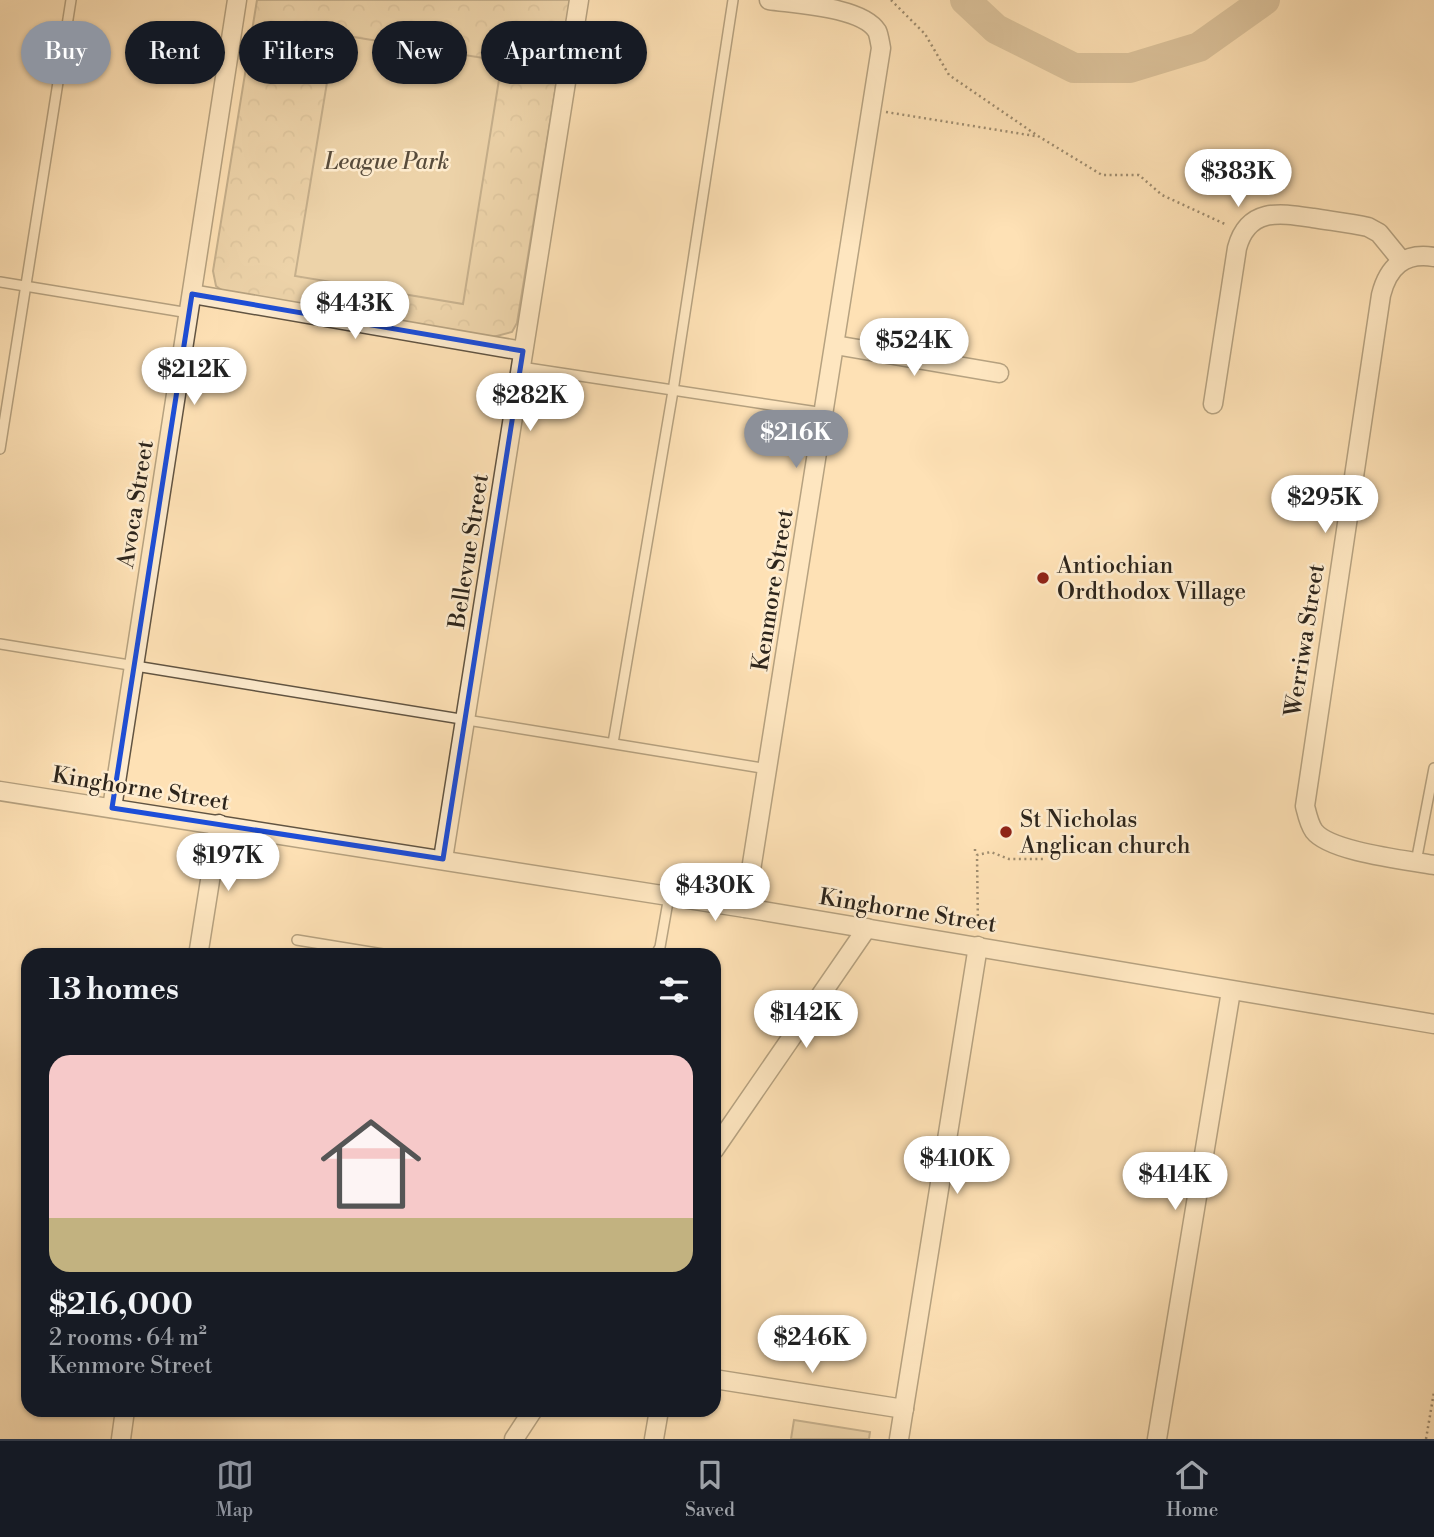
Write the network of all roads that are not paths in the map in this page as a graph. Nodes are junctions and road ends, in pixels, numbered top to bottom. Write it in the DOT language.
graph roads {
  1 [pos="71,0"];
  2 [pos="237,0"];
  3 [pos="579,0"];
  4 [pos="733,0"];
  5 [pos="769,0"];
  6 [pos="1434,257"];
  7 [pos="1401,260"];
  8 [pos="0,282"];
  9 [pos="26,286"];
  10 [pos="192,294"];
  11 [pos="189,313"];
  12 [pos="835,345"];
  13 [pos="522,359"];
  14 [pos="999,373"];
  15 [pos="673,391"];
  16 [pos="1213,404"];
  17 [pos="824,413"];
  18 [pos="0,449"];
  19 [pos="0,645"];
  20 [pos="134,667"];
  21 [pos="467,719"];
  22 [pos="613,743"];
  23 [pos="1434,768"];
  24 [pos="768,769"];
  25 [pos="0,794"];
  26 [pos="112,807"];
  27 [pos="219,824"];
  28 [pos="443,859"];
  29 [pos="1425,863"];
  30 [pos="669,896"];
  31 [pos="745,908"];
  32 [pos="867,928"];
  33 [pos="297,940"];
  34 [pos="978,946"];
  35 [pos="199,948"];
  36 [pos="346,948"];
  37 [pos="659,948"];
  38 [pos="1231,991"];
  39 [pos="1434,1024"];
  40 [pos="721,1140"];
  41 [pos="721,1380"];
  42 [pos="904,1409"];
  43 [pos="124,1417"];
  44 [pos="528,1417"];
  45 [pos="658,1417"];
  46 [pos="121,1439"];
  47 [pos="514,1439"];
  48 [pos="654,1439"];
  49 [pos="899,1439"];
  50 [pos="1157,1439"];
  1 -- 9 [label="lane"];
  2 -- 10 [label="street, Avoca Street"];
  3 -- 13 [label="street, Bellevue Street"];
  4 -- 15 [label="lane"];
  5 -- 12 [label="street, Kenmore Street"];
  6 -- 7 [label="street"];
  7 -- 16 [label="street"];
  7 -- 29 [label="street, Werriwa Street"];
  8 -- 9 [label="lane"];
  9 -- 11 [label="lane"];
  9 -- 18 [label="lane"];
  10 -- 11 [label="street, Avoca Street"];
  10 -- 13 [label="street"];
  11 -- 20 [label="street, Avoca Street"];
  12 -- 14 [label="street"];
  12 -- 17 [label="street, Kenmore Street"];
  13 -- 15 [label="lane"];
  13 -- 21 [label="street, Bellevue Street"];
  15 -- 17 [label="lane"];
  15 -- 22 [label="lane"];
  17 -- 24 [label="street, Kenmore Street"];
  19 -- 20 [label="lane"];
  20 -- 21 [label="lane"];
  20 -- 26 [label="street, Avoca Street"];
  21 -- 22 [label="lane"];
  21 -- 28 [label="street, Bellevue Street"];
  22 -- 24 [label="lane"];
  23 -- 29 [label="lane"];
  24 -- 31 [label="street, Kenmore Street"];
  25 -- 26 [label="street, Kinghorne Street"];
  26 -- 27 [label="street, Kinghorne Street"];
  27 -- 28 [label="street, Kinghorne Street"];
  27 -- 35 [label="street"];
  28 -- 30 [label="street, Kinghorne Street"];
  30 -- 31 [label="street, Kinghorne Street"];
  30 -- 37 [label="lane"];
  31 -- 32 [label="street, Kinghorne Street"];
  32 -- 34 [label="street, Kinghorne Street"];
  32 -- 40 [label="street"];
  33 -- 36 [label="lane"];
  34 -- 38 [label="street, Kinghorne Street"];
  34 -- 42 [label="street"];
  38 -- 39 [label="street, Kinghorne Street"];
  38 -- 50 [label="street"];
  41 -- 42 [label="street"];
  42 -- 49 [label="street"];
  43 -- 46 [label="street"];
  44 -- 47 [label="street"];
  45 -- 48 [label="street"];
}
